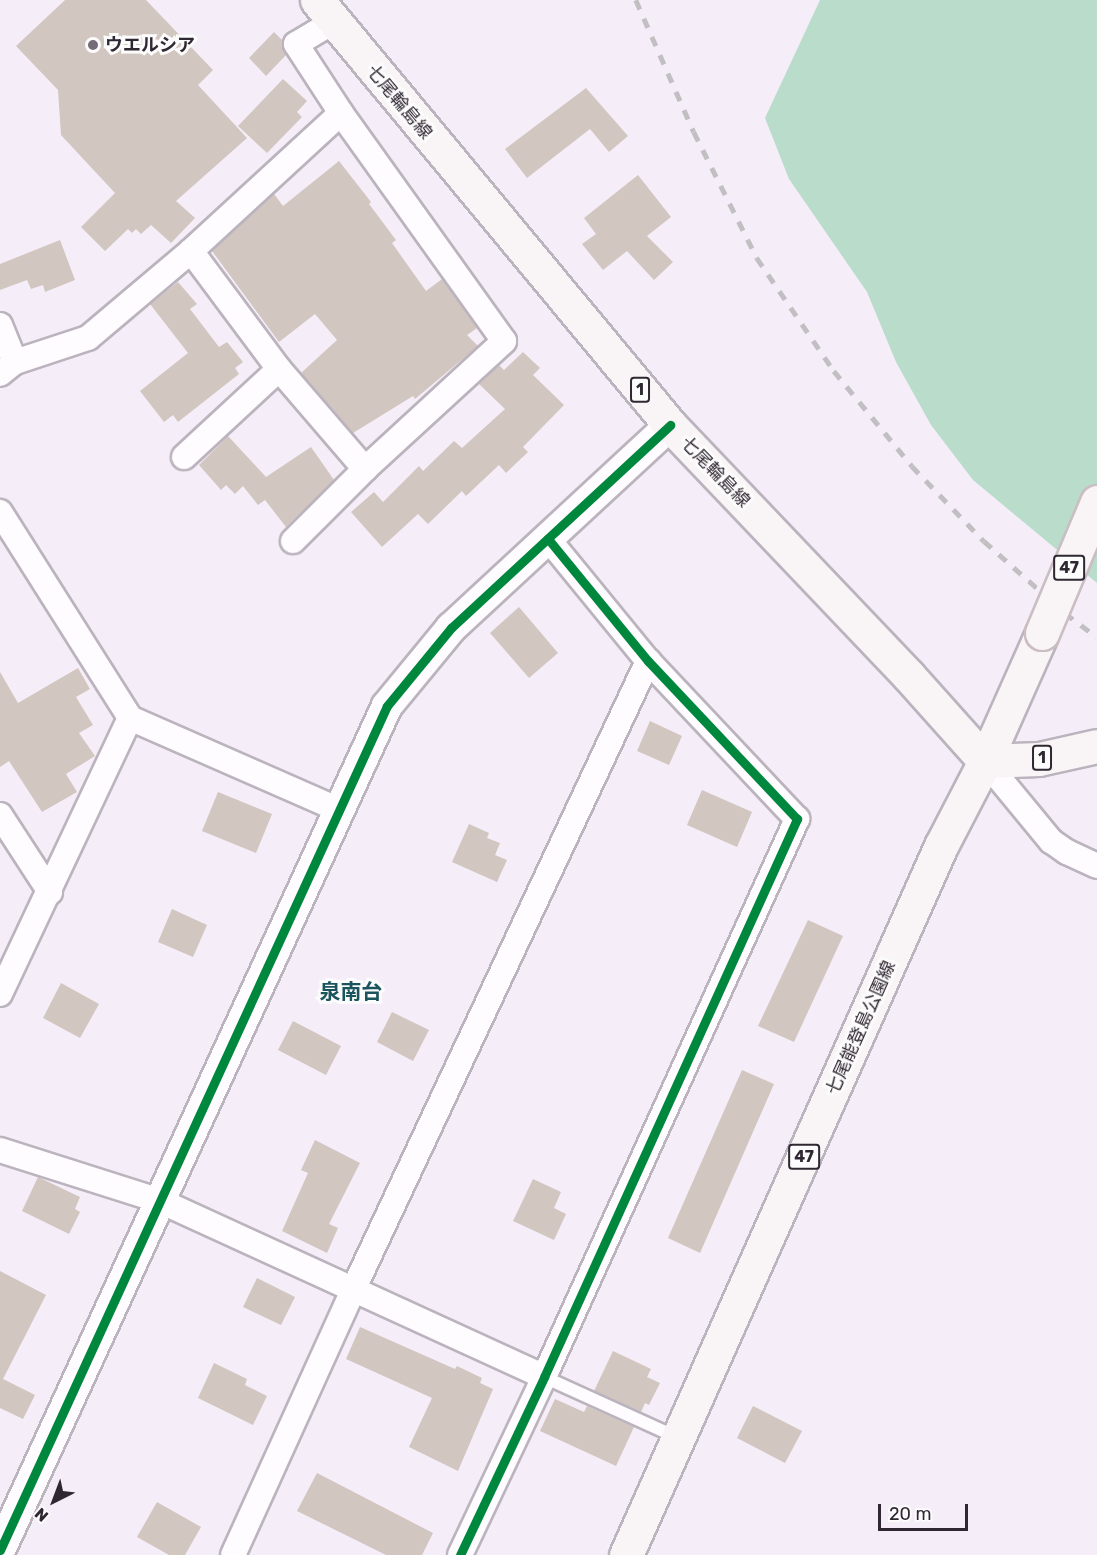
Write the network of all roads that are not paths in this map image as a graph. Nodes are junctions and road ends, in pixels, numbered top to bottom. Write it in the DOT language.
graph roads {
  1 [pos="325,11"];
  2 [pos="341,113"];
  3 [pos="191,251"];
  4 [pos="0,325"];
  5 [pos="8,368"];
  6 [pos="279,369"];
  7 [pos="670,425"];
  8 [pos="184,457"];
  9 [pos="365,469"];
  10 [pos="1097,502"];
  11 [pos="0,512"];
  12 [pos="548,539"];
  13 [pos="293,541"];
  14 [pos="648,662"];
  15 [pos="130,718"];
  16 [pos="1097,746"];
  17 [pos="985,761"];
  18 [pos="340,810"];
  19 [pos="0,816"];
  20 [pos="1097,866"];
  21 [pos="50,892"];
  22 [pos="0,994"];
  23 [pos="0,1150"];
  24 [pos="158,1200"];
  25 [pos="354,1288"];
  26 [pos="544,1377"];
  27 [pos="680,1438"];
  28 [pos="0,1550"];
  29 [pos="233,1555"];
  30 [pos="460,1555"];
  31 [pos="626,1555"];
  1 -- 2 [label="street"];
  1 -- 7 [label="main road, 七尾輪島線 / 1"];
  2 -- 3 [label="street"];
  2 -- 9 [label="street"];
  3 -- 5 [label="street"];
  3 -- 6 [label="street"];
  4 -- 5 [label="street"];
  6 -- 8 [label="street"];
  6 -- 9 [label="street"];
  7 -- 12 [label="street"];
  7 -- 17 [label="main road, 七尾輪島線 / 1"];
  9 -- 13 [label="street"];
  10 -- 17 [label="main road, 七尾能登島公園線 / 47, bridge"];
  11 -- 15 [label="street"];
  12 -- 14 [label="street"];
  12 -- 18 [label="street"];
  14 -- 25 [label="street"];
  14 -- 26 [label="street"];
  15 -- 18 [label="street"];
  15 -- 21 [label="street"];
  16 -- 17 [label="main road, 1"];
  17 -- 20 [label="street"];
  17 -- 27 [label="main road, 七尾能登島公園線 / 47"];
  18 -- 24 [label="street"];
  19 -- 21 [label="street"];
  21 -- 22 [label="street"];
  23 -- 24 [label="street"];
  24 -- 25 [label="street"];
  24 -- 28 [label="street"];
  25 -- 26 [label="street"];
  25 -- 29 [label="street"];
  26 -- 27 [label="lane"];
  26 -- 30 [label="street"];
  27 -- 31 [label="main road, 七尾能登島公園線 / 47"];
}
